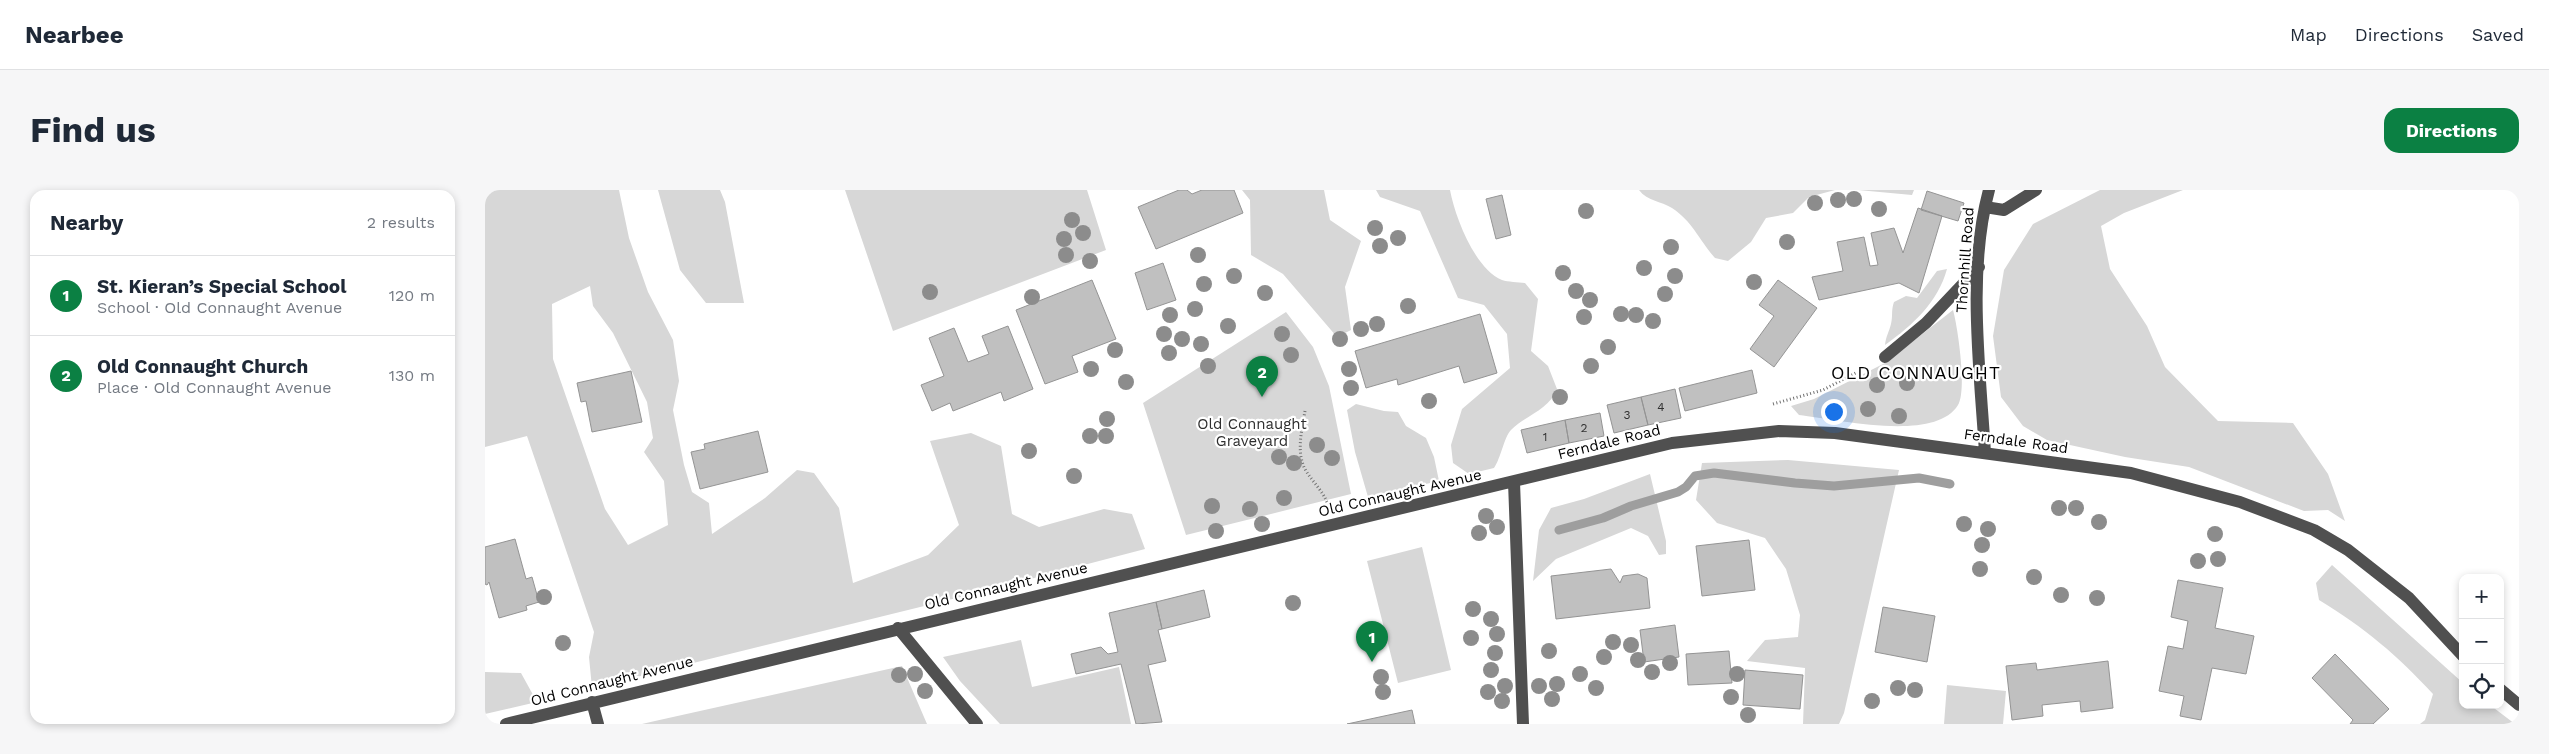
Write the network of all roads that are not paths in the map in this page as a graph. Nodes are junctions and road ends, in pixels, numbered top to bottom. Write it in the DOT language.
graph roads {
  1 [pos="1989,190"];
  2 [pos="2035,190"];
  3 [pos="1985,207"];
  4 [pos="1979,267"];
  5 [pos="1885,357"];
  6 [pos="1985,453"];
  7 [pos="1514,482"];
  8 [pos="898,628"];
  9 [pos="2459,652"];
  10 [pos="2504,692"];
  11 [pos="592,702"];
  12 [pos="2519,705"];
  13 [pos="506,724"];
  14 [pos="598,724"];
  15 [pos="977,724"];
  16 [pos="1523,724"];
  1 -- 3 [label="street, Thornhill Road"];
  2 -- 3 [label="street"];
  3 -- 4 [label="street, Thornhill Road"];
  4 -- 5 [label="street"];
  4 -- 6 [label="street, Thornhill Road"];
  6 -- 7 [label="street, Ferndale Road"];
  6 -- 9 [label="street, Ferndale Road"];
  7 -- 8 [label="street, Old Connaught Avenue"];
  7 -- 16 [label="street"];
  8 -- 11 [label="street, Old Connaught Avenue"];
  8 -- 15 [label="street"];
  10 -- 12 [label="street"];
  11 -- 13 [label="street, Old Connaught Avenue"];
  11 -- 14 [label="street"];
}
